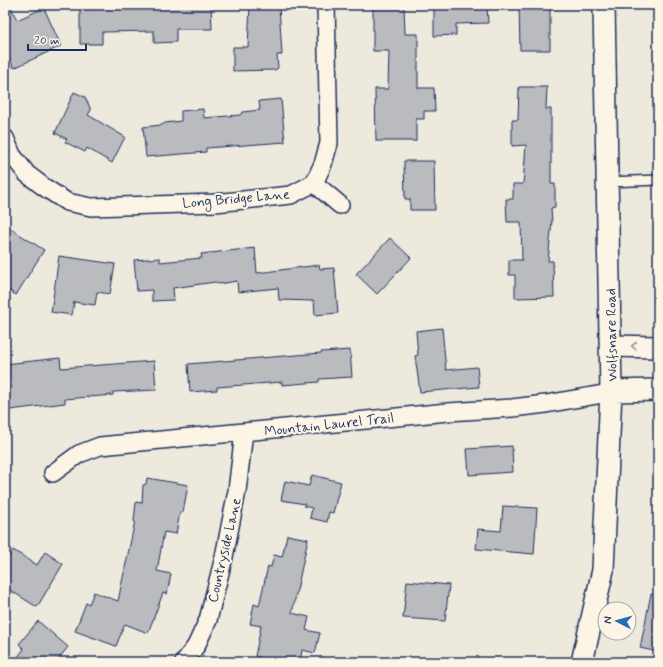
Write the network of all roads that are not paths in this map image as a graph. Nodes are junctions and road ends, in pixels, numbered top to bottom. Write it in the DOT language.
graph roads {
  1 [pos="326,5"];
  2 [pos="604,5"];
  3 [pos="5,138"];
  4 [pos="658,180"];
  5 [pos="608,182"];
  6 [pos="314,183"];
  7 [pos="340,205"];
  8 [pos="611,346"];
  9 [pos="658,347"];
  10 [pos="658,390"];
  11 [pos="612,391"];
  12 [pos="244,432"];
  13 [pos="53,473"];
  14 [pos="184,662"];
  15 [pos="582,662"];
  1 -- 6 [label="street"];
  2 -- 5 [label="street, Wolfsnare Road"];
  3 -- 6 [label="street, Long Bridge Lane"];
  4 -- 5 [label="lane"];
  5 -- 8 [label="street, Wolfsnare Road"];
  6 -- 7 [label="street"];
  9 -- 8 [label="street, one-way"];
  8 -- 11 [label="street, Wolfsnare Road"];
  10 -- 11 [label="street"];
  11 -- 12 [label="street, Mountain Laurel Trail"];
  11 -- 15 [label="street, Wolfsnare Road"];
  12 -- 13 [label="street, Mountain Laurel Trail"];
  12 -- 14 [label="street, Countryside Lane"];
}
